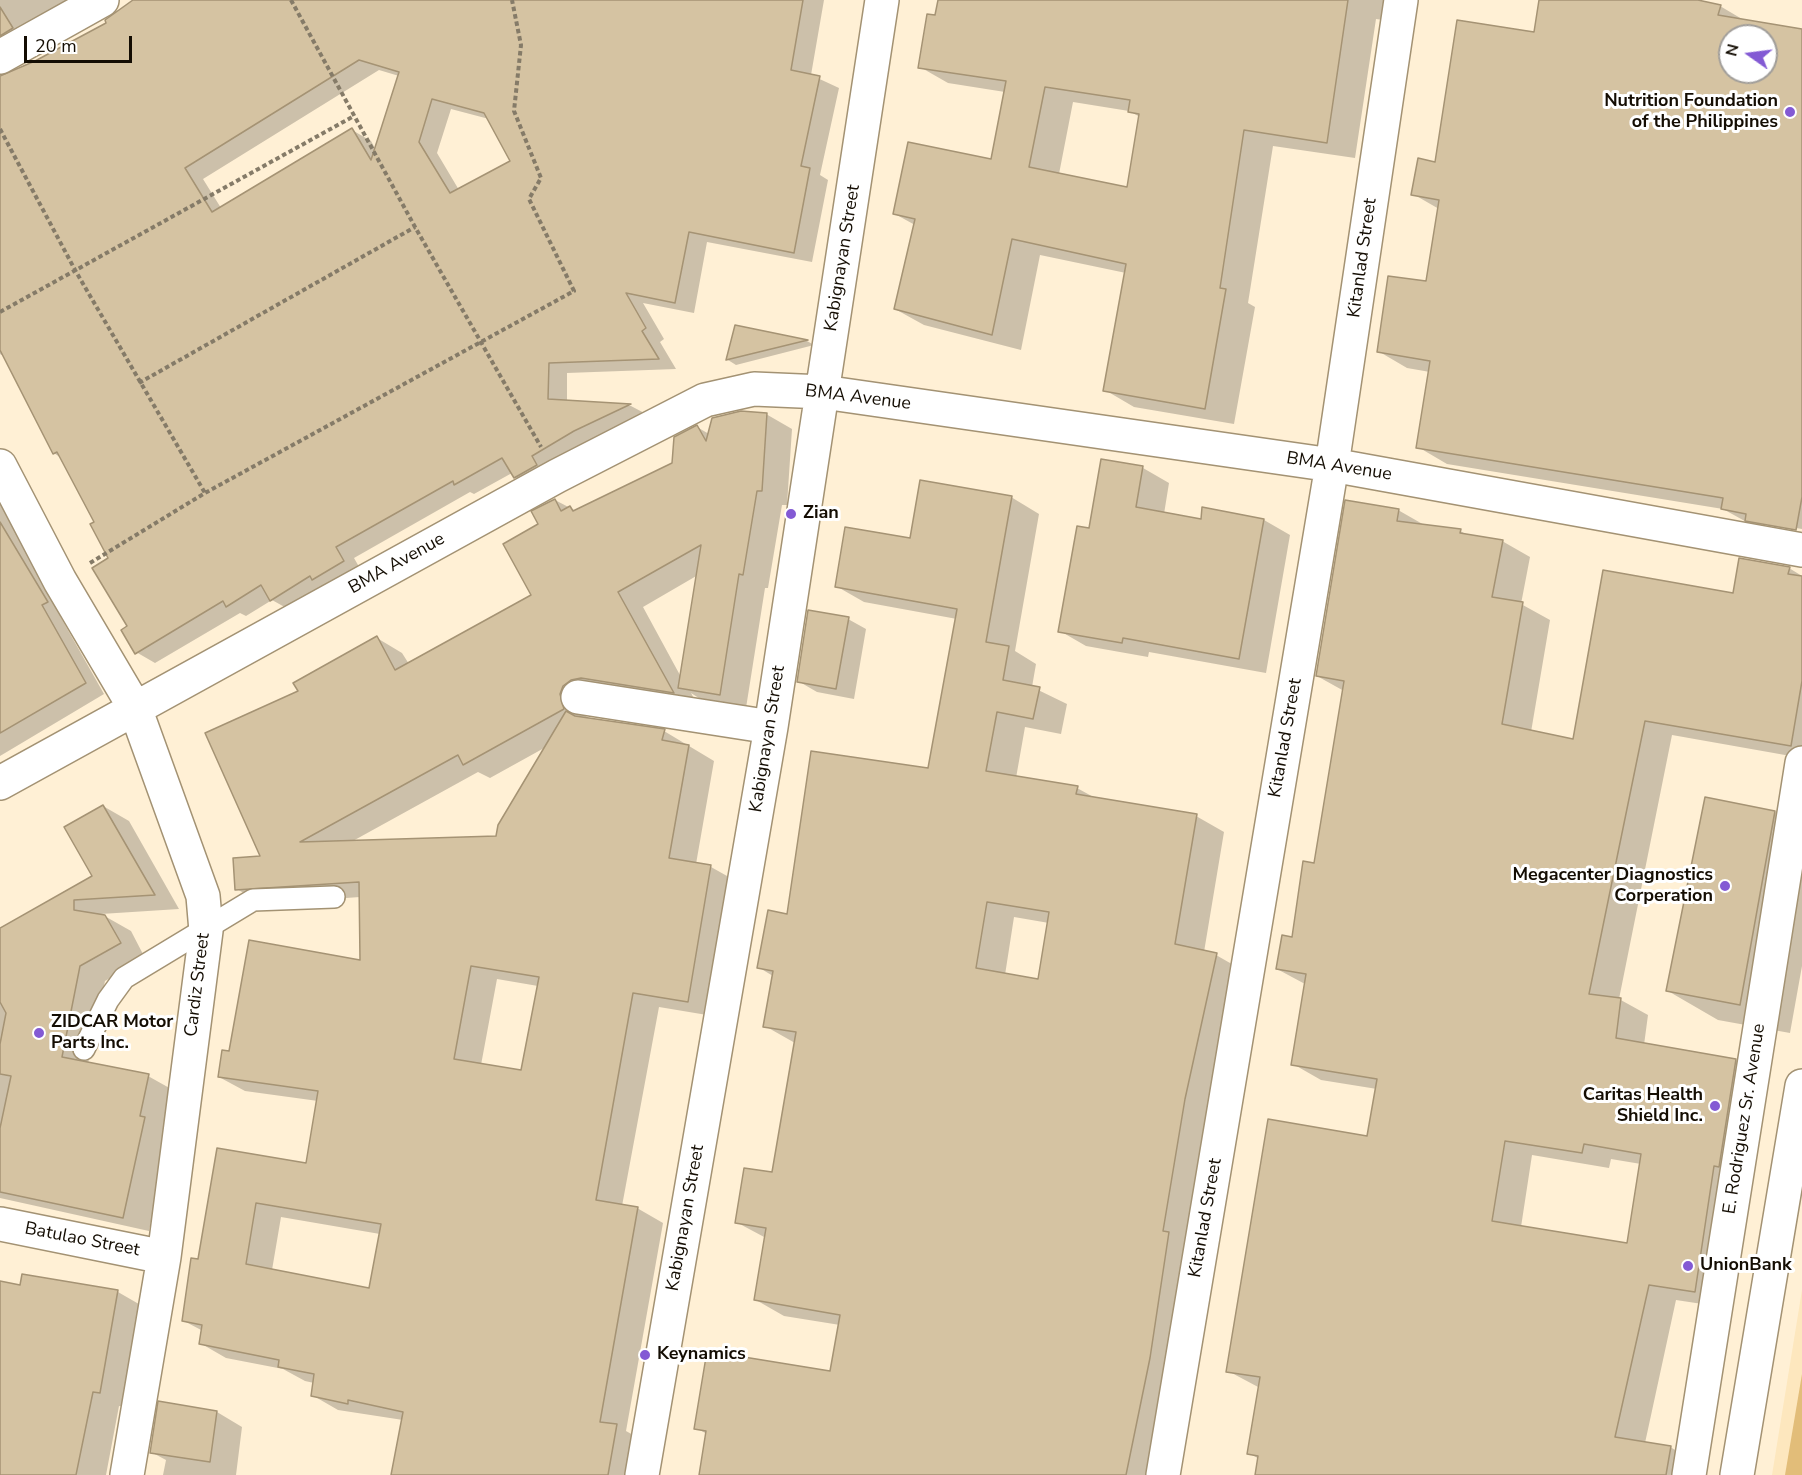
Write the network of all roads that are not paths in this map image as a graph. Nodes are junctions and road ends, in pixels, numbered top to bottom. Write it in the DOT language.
graph roads {
  1 [pos="102,0"];
  2 [pos="882,0"];
  3 [pos="1401,0"];
  4 [pos="0,57"];
  5 [pos="823,392"];
  6 [pos="1332,465"];
  7 [pos="0,466"];
  8 [pos="1802,550"];
  9 [pos="578,697"];
  10 [pos="135,708"];
  11 [pos="771,727"];
  12 [pos="1802,763"];
  13 [pos="0,783"];
  14 [pos="334,897"];
  15 [pos="206,931"];
  16 [pos="84,1049"];
  17 [pos="1802,1086"];
  18 [pos="0,1224"];
  19 [pos="164,1257"];
  20 [pos="127,1475"];
  21 [pos="642,1475"];
  22 [pos="1163,1475"];
  23 [pos="1689,1475"];
  24 [pos="1737,1475"];
  1 -- 4 [label="street"];
  2 -- 5 [label="street, Kabignayan Street"];
  3 -- 6 [label="street, Kitanlad Street"];
  5 -- 6 [label="street, BMA Avenue"];
  5 -- 10 [label="street, BMA Avenue"];
  5 -- 11 [label="street, Kabignayan Street"];
  6 -- 8 [label="street, BMA Avenue"];
  6 -- 22 [label="street, Kitanlad Street"];
  7 -- 10 [label="street, Cardiz Street"];
  9 -- 11 [label="street"];
  10 -- 13 [label="street, BMA Avenue"];
  10 -- 15 [label="street, Cardiz Street"];
  11 -- 21 [label="street, Kabignayan Street"];
  12 -- 23 [label="street, E. Rodriguez Sr. Avenue"];
  14 -- 15 [label="lane"];
  15 -- 16 [label="lane"];
  15 -- 19 [label="street, Cardiz Street"];
  17 -- 24 [label="street"];
  18 -- 19 [label="street, Batulao Street"];
  19 -- 20 [label="street, Cardiz Street"];
}
